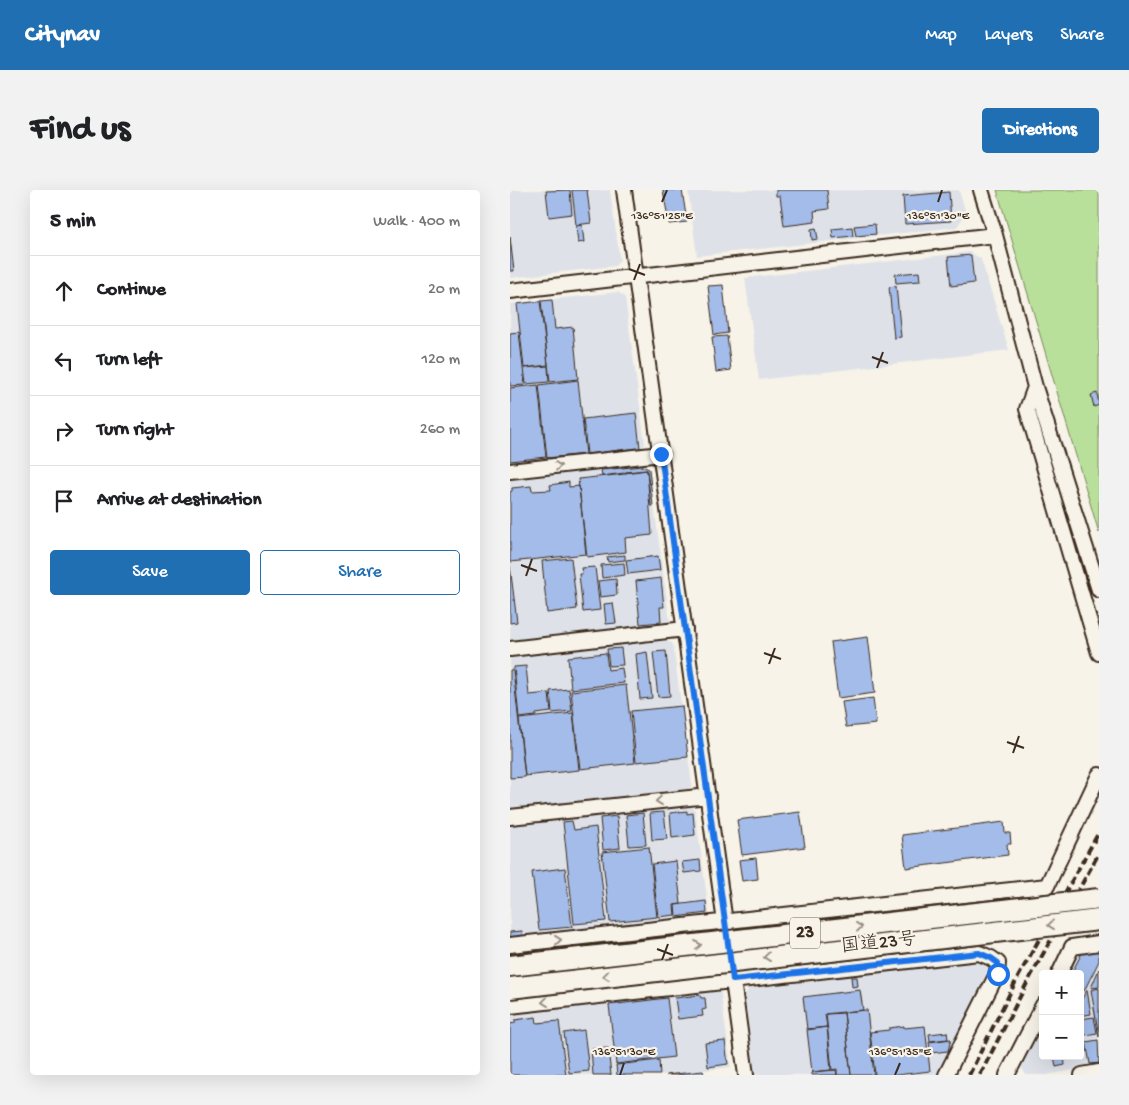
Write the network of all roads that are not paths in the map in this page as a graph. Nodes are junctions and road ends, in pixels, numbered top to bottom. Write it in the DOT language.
graph roads {
  1 [pos="624,190"];
  2 [pos="981,190"];
  3 [pos="995,235"];
  4 [pos="636,276"];
  5 [pos="510,291"];
  6 [pos="1035,387"];
  7 [pos="661,454"];
  8 [pos="510,471"];
  9 [pos="1099,590"];
  10 [pos="685,629"];
  11 [pos="510,649"];
  12 [pos="1099,653"];
  13 [pos="1099,775"];
  14 [pos="708,796"];
  15 [pos="510,817"];
  16 [pos="1099,899"];
  17 [pos="1099,920"];
  18 [pos="725,922"];
  19 [pos="1099,943"];
  20 [pos="510,945"];
  21 [pos="510,966"];
  22 [pos="1061,970"];
  23 [pos="733,980"];
  24 [pos="510,988"];
  25 [pos="510,1006"];
  26 [pos="1039,1013"];
  27 [pos="1099,1072"];
  28 [pos="746,1075"];
  29 [pos="946,1075"];
  30 [pos="1007,1075"];
  31 [pos="1082,1075"];
  1 -- 4 [label="street"];
  2 -- 3 [label="street"];
  3 -- 4 [label="street"];
  3 -- 6 [label="street"];
  4 -- 5 [label="street"];
  4 -- 7 [label="street"];
  6 -- 9 [label="street"];
  6 -- 12 [label="street"];
  8 -- 7 [label="street, one-way"];
  7 -- 10 [label="street"];
  10 -- 11 [label="street"];
  10 -- 14 [label="street"];
  13 -- 18 [label="street"];
  14 -- 15 [label="street, one-way"];
  14 -- 18 [label="street"];
  21 -- 16 [label="highway, 国道23号 / 23, one-way, bridge"];
  17 -- 24 [label="highway, 国道23号 / 23, one-way, bridge"];
  20 -- 18 [label="street, one-way"];
  18 -- 23 [label="street"];
  19 -- 22 [label="street"];
  23 -- 25 [label="street, one-way"];
  23 -- 28 [label="street"];
  23 -- 29 [label="street"];
  26 -- 30 [label="street"];
  27 -- 31 [label="street"];
}
